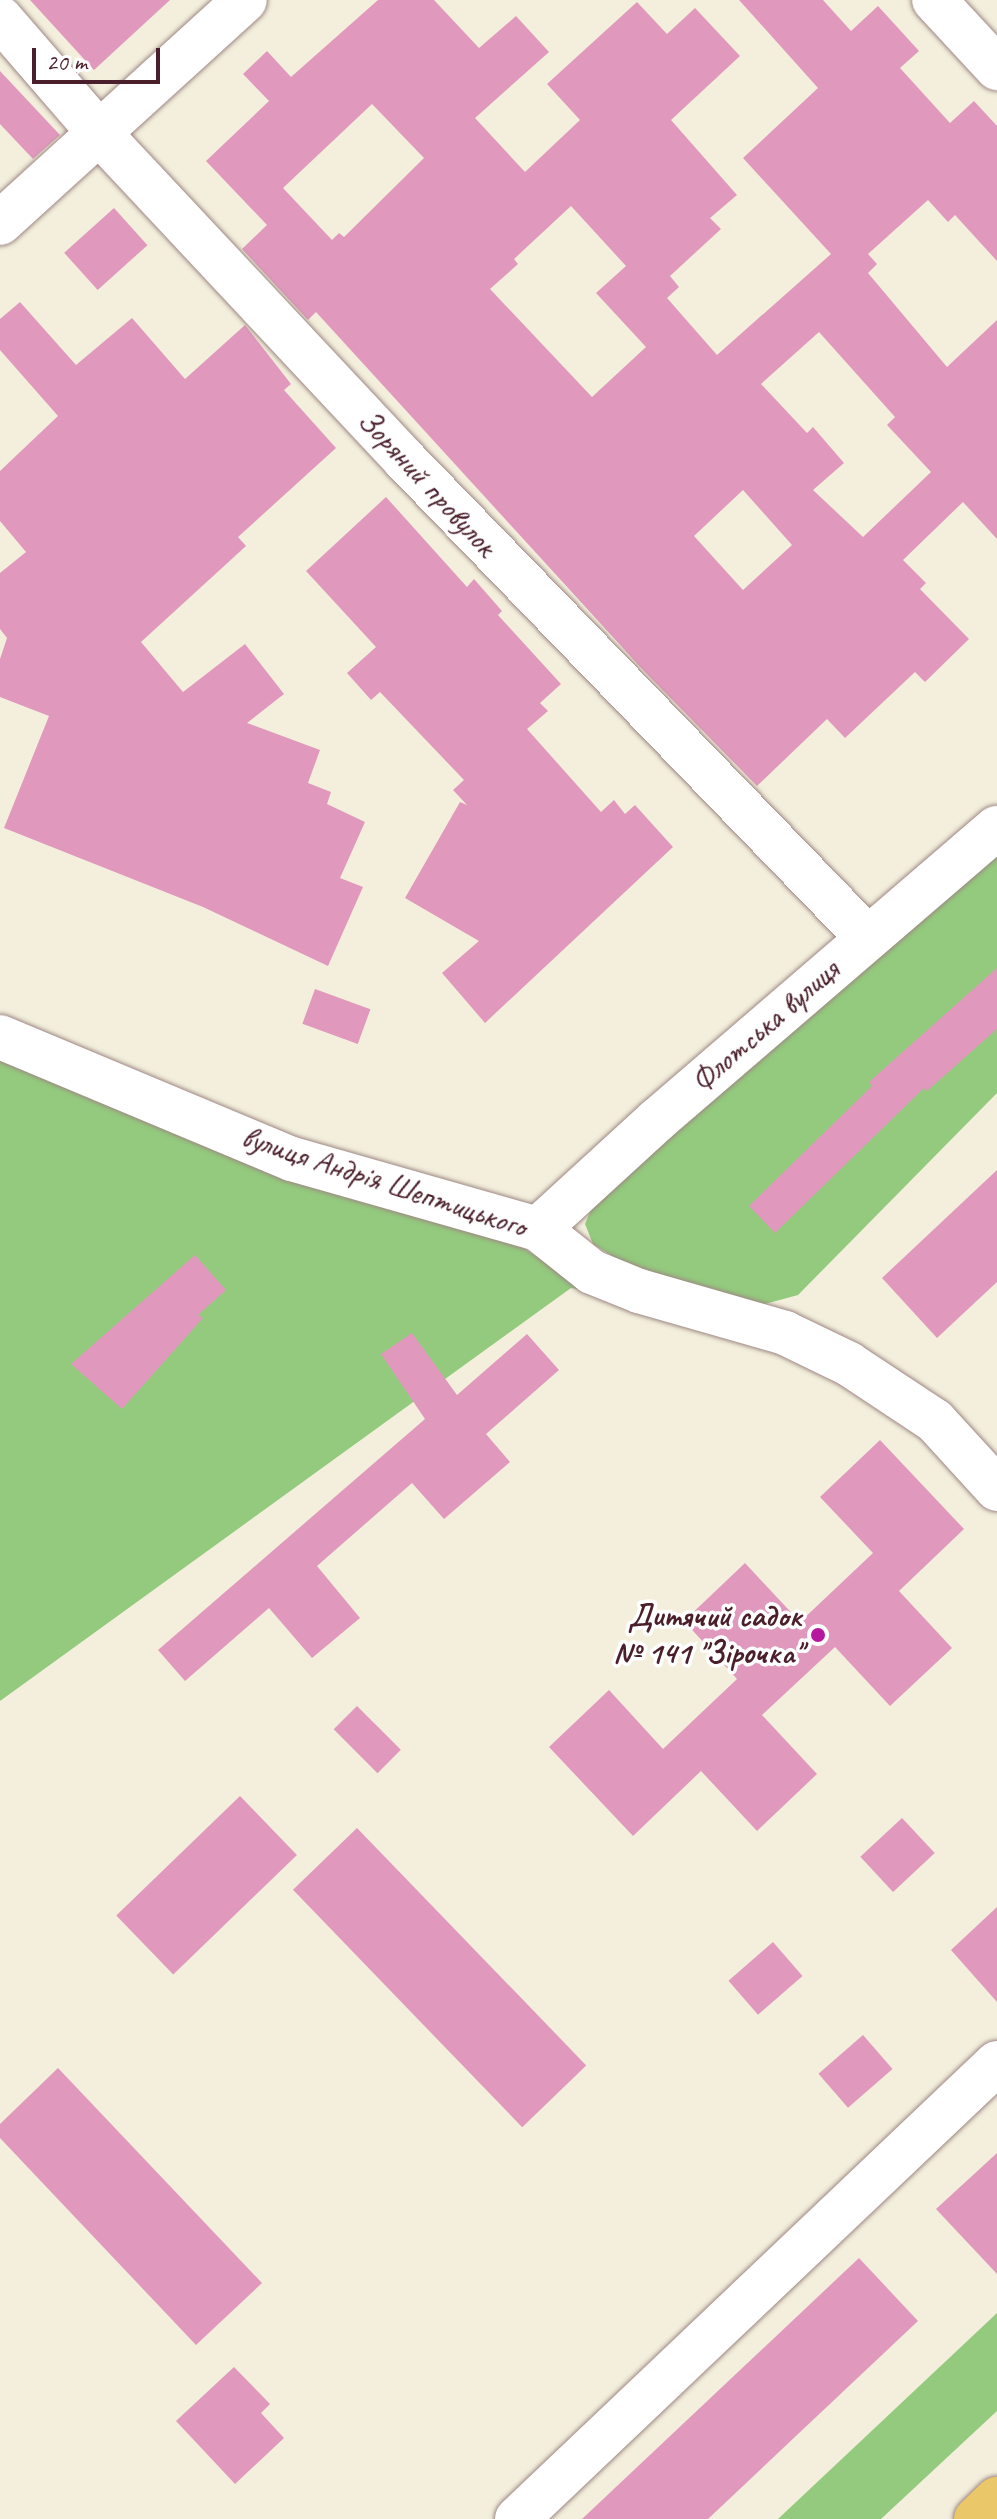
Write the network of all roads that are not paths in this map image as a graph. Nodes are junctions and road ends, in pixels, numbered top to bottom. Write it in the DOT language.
graph roads {
  1 [pos="245,0"];
  2 [pos="934,0"];
  3 [pos="0,18"];
  4 [pos="997,68"];
  5 [pos="100,134"];
  6 [pos="0,223"];
  7 [pos="997,828"];
  8 [pos="867,937"];
  9 [pos="0,1037"];
  10 [pos="538,1229"];
  11 [pos="997,1489"];
  12 [pos="997,2063"];
  13 [pos="997,2499"];
  14 [pos="517,2519"];
  15 [pos="976,2519"];
  1 -- 5 [label="street"];
  2 -- 4 [label="street"];
  3 -- 5 [label="street, Зоряний провулок"];
  5 -- 6 [label="street"];
  5 -- 8 [label="street, Зоряний провулок"];
  7 -- 8 [label="street, Флотська вулиця"];
  8 -- 10 [label="street, Флотська вулиця"];
  9 -- 10 [label="street, вулиця Андрія Шептицького"];
  10 -- 11 [label="street, вулиця Андрія Шептицького"];
  12 -- 14 [label="street"];
  13 -- 15 [label="highway"];
}
